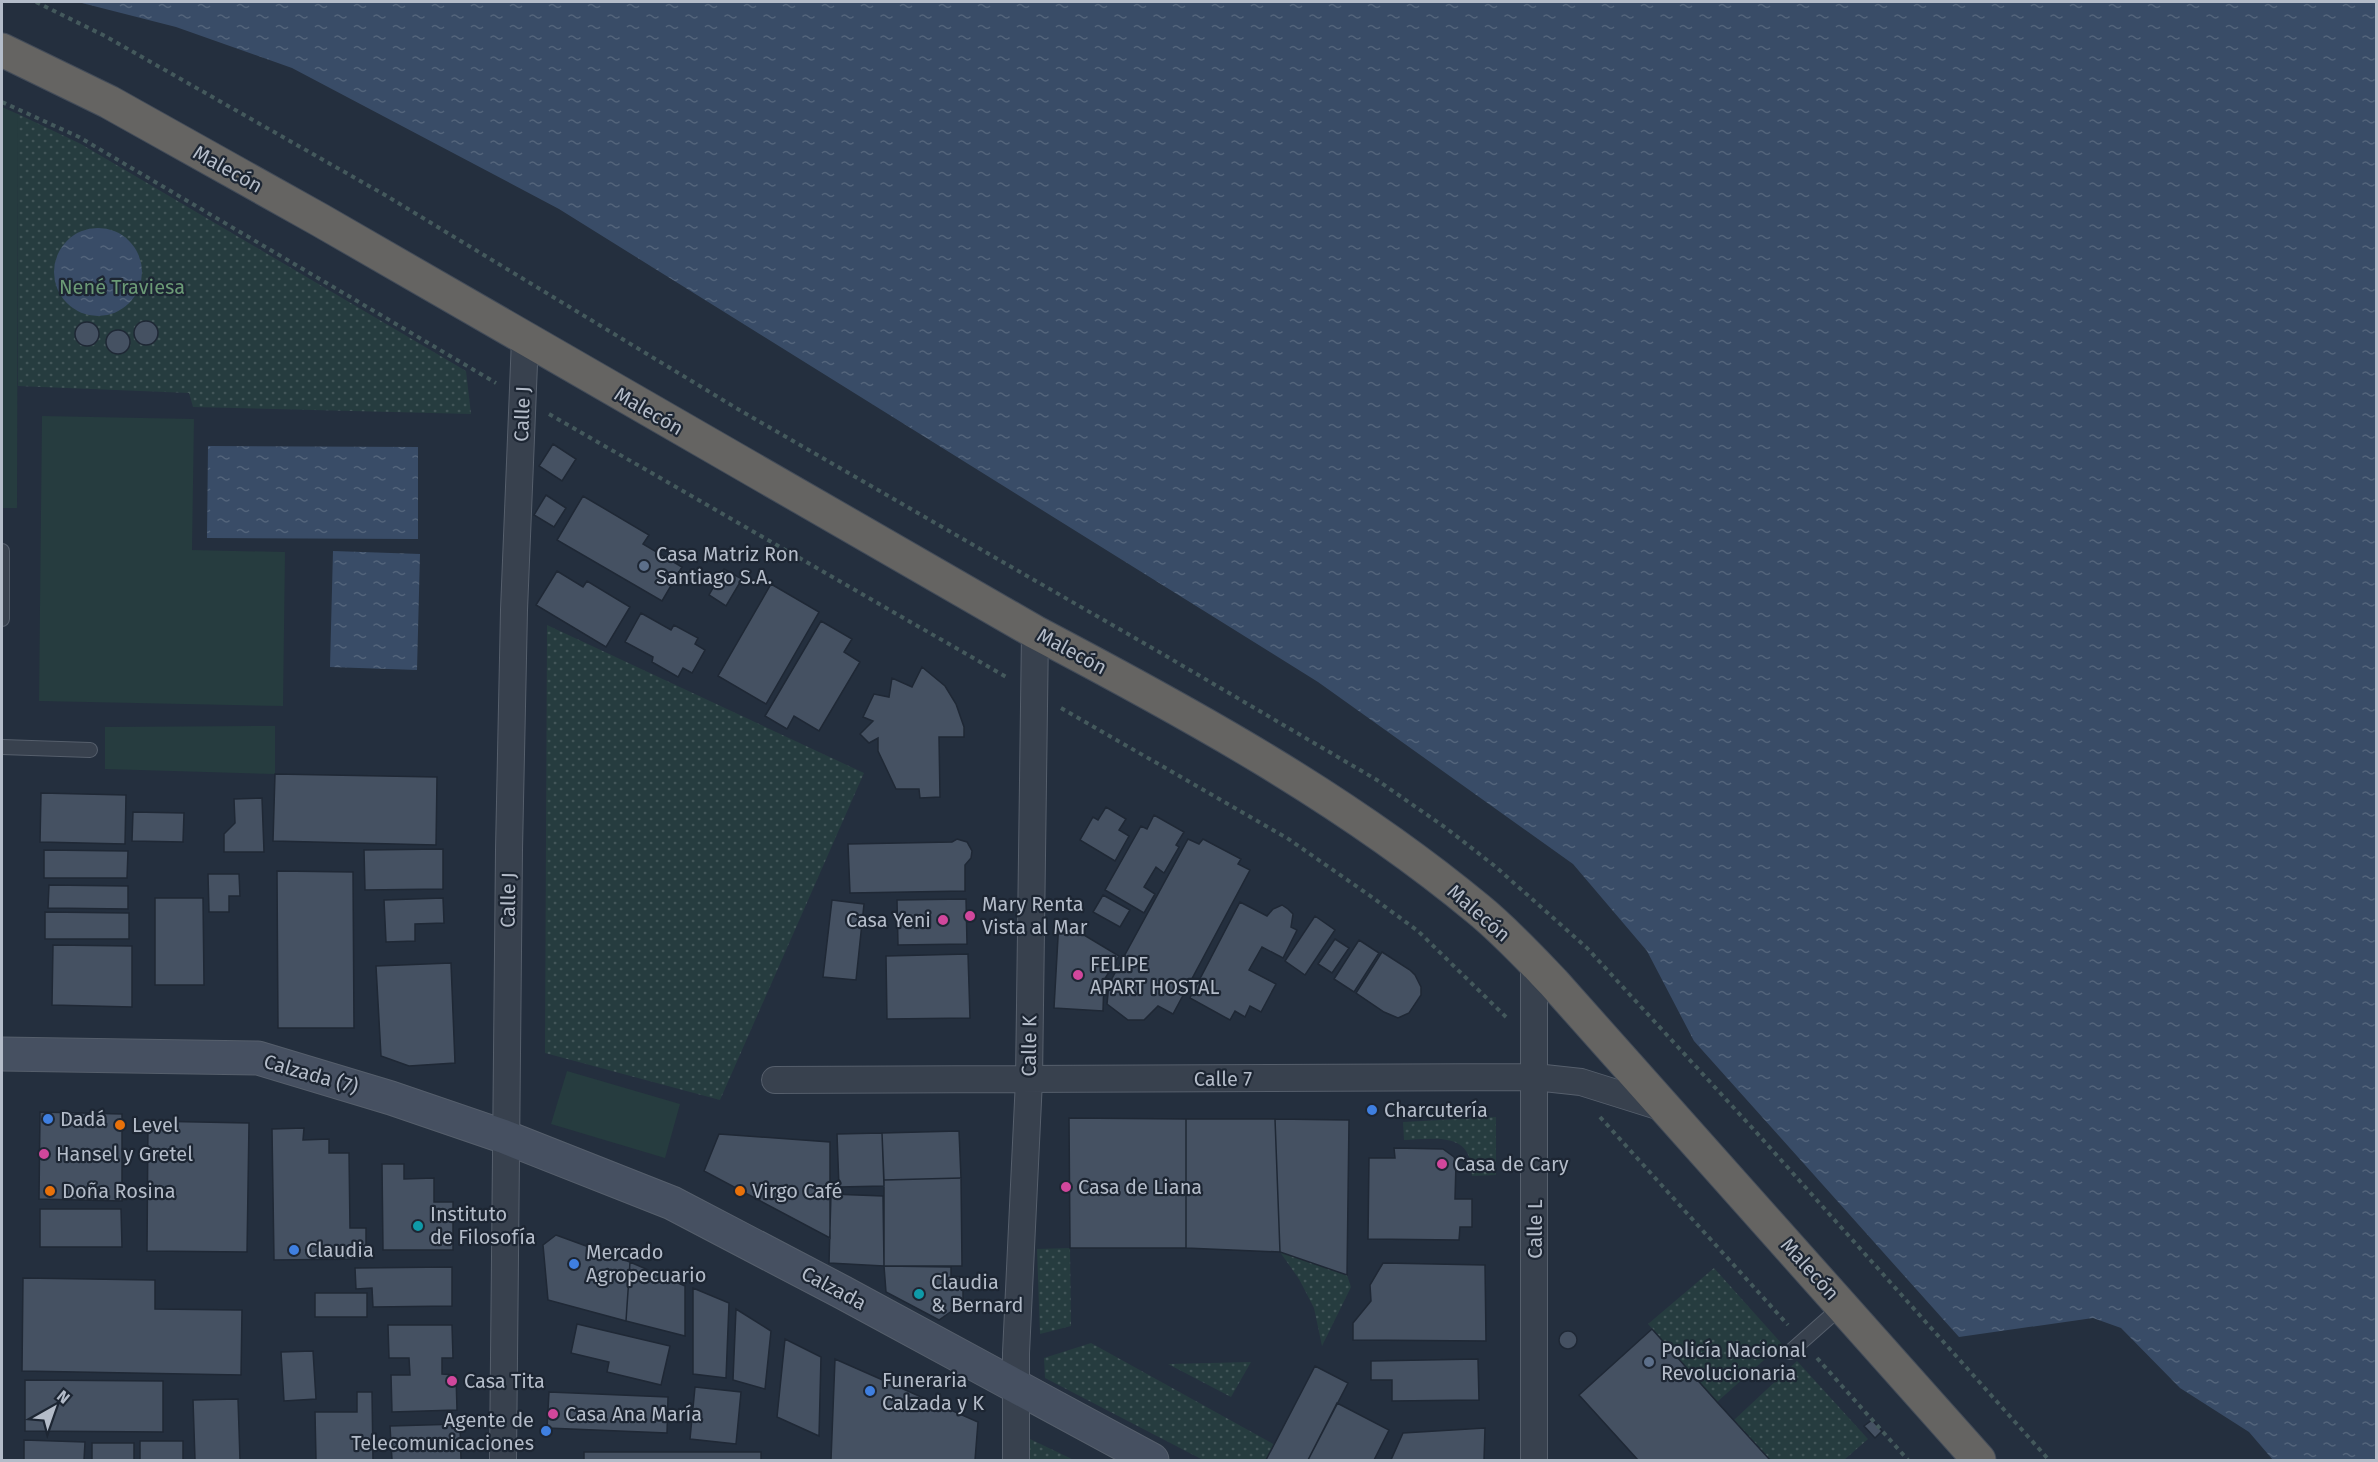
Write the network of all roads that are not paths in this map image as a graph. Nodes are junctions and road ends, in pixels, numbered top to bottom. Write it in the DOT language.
graph roads {
  1 [pos="2,50"];
  2 [pos="525,339"];
  3 [pos="2,551"];
  4 [pos="2,620"];
  5 [pos="1035,632"];
  6 [pos="2,747"];
  7 [pos="90,750"];
  8 [pos="1534,962"];
  9 [pos="2,1054"];
  10 [pos="1535,1077"];
  11 [pos="775,1080"];
  12 [pos="1029,1080"];
  13 [pos="1667,1109"];
  14 [pos="505,1137"];
  15 [pos="1843,1305"];
  16 [pos="1790,1352"];
  17 [pos="1016,1388"];
  18 [pos="503,1461"];
  19 [pos="1016,1461"];
  20 [pos="1152,1461"];
  21 [pos="1534,1461"];
  22 [pos="1979,1461"];
  1 -- 2 [label="highway, Malecón"];
  2 -- 5 [label="highway, Malecón"];
  2 -- 14 [label="street, Calle J"];
  3 -- 4 [label="lane"];
  5 -- 8 [label="highway, Malecón"];
  5 -- 12 [label="street, Calle K"];
  6 -- 7 [label="lane"];
  8 -- 10 [label="street, Calle L"];
  8 -- 13 [label="highway, Malecón"];
  9 -- 14 [label="main road, Calzada (7)"];
  10 -- 12 [label="street, Calle 7"];
  10 -- 13 [label="street, Calle 7"];
  10 -- 21 [label="street, Calle L"];
  11 -- 12 [label="street, Calle 7"];
  12 -- 17 [label="street, Calle K"];
  13 -- 15 [label="highway, Malecón"];
  14 -- 17 [label="main road, Calzada"];
  14 -- 18 [label="street, Calle J"];
  15 -- 16 [label="lane"];
  15 -- 22 [label="highway, Malecón"];
  17 -- 19 [label="street, Calle K"];
  17 -- 20 [label="main road, Calzada"];
}
